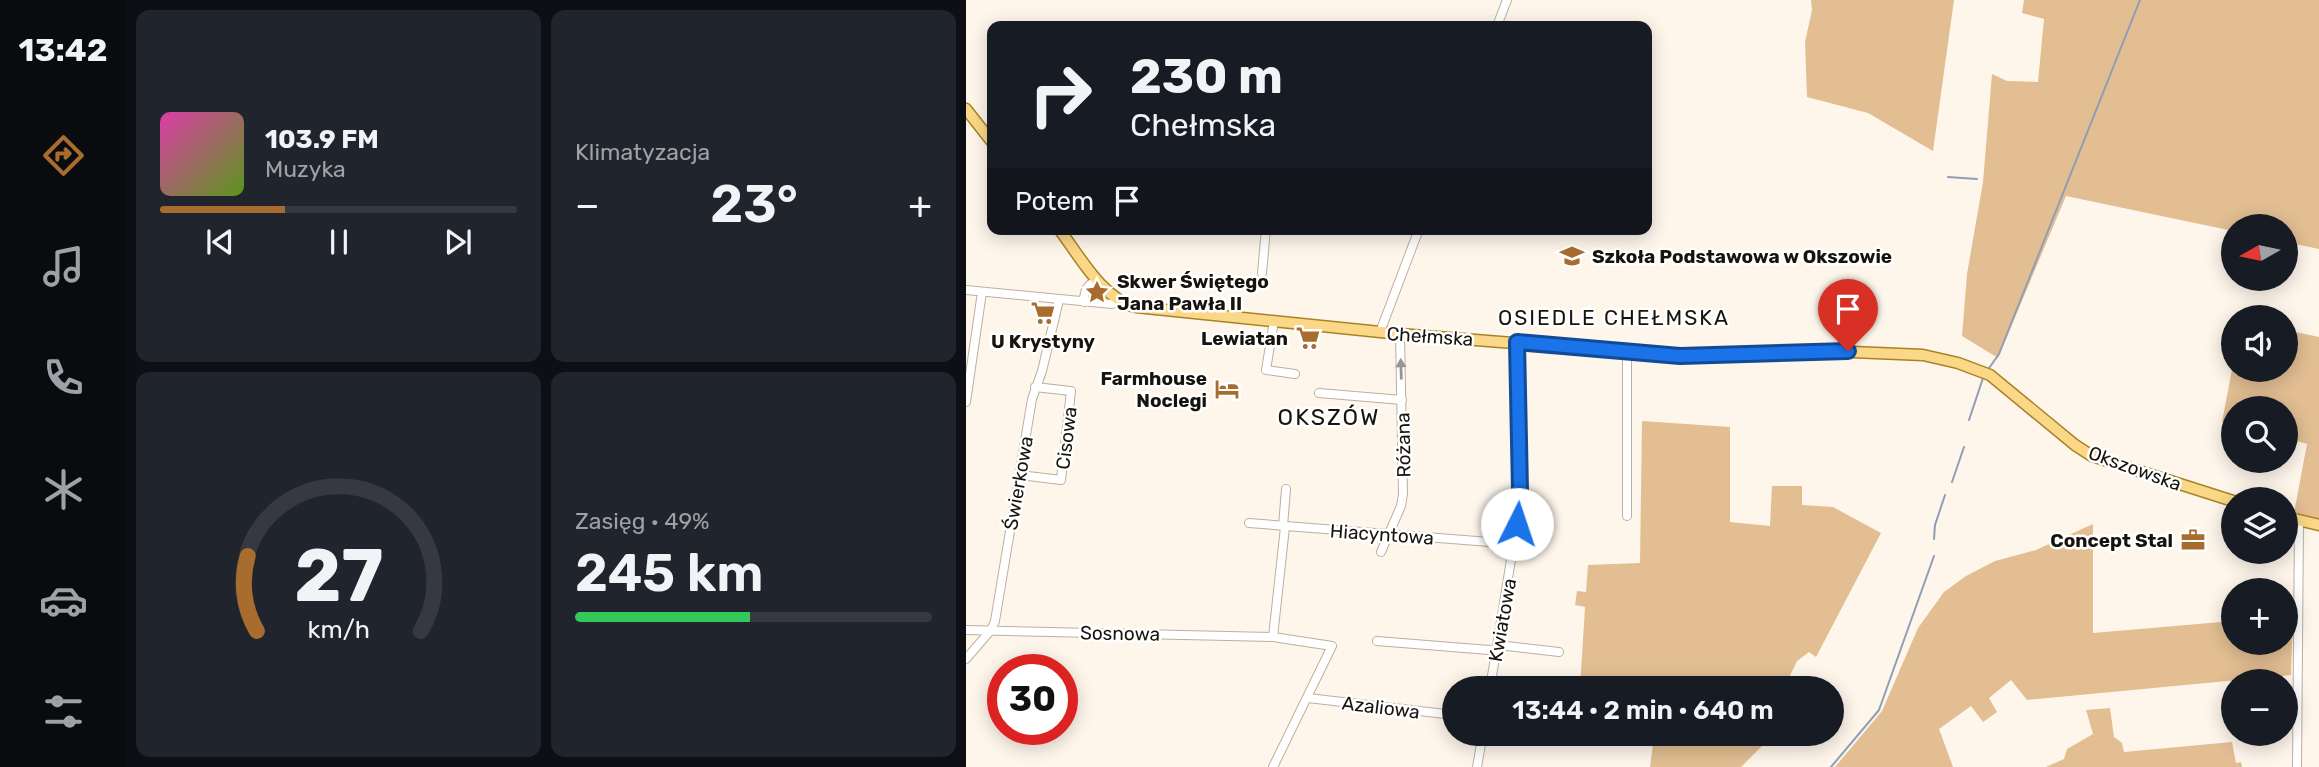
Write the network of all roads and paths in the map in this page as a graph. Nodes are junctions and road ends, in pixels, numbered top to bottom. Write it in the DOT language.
graph roads {
  1 [pos="1507,0"];
  2 [pos="1499,21"];
  3 [pos="966,109"];
  4 [pos="987,136"];
  5 [pos="1064,235"];
  6 [pos="1265,235"];
  7 [pos="1417,235"];
  8 [pos="1262,273"];
  9 [pos="1098,280"];
  10 [pos="966,290"];
  11 [pos="982,292"];
  12 [pos="1059,300"];
  13 [pos="1119,301"];
  14 [pos="1084,302"];
  15 [pos="1273,321"];
  16 [pos="1380,332"];
  17 [pos="1400,334"];
  18 [pos="1517,342"];
  19 [pos="1627,352"];
  20 [pos="1984,373"];
  21 [pos="1295,374"];
  22 [pos="1035,387"];
  23 [pos="1319,393"];
  24 [pos="1402,400"];
  25 [pos="966,402"];
  26 [pos="1020,475"];
  27 [pos="1286,489"];
  28 [pos="2221,497"];
  29 [pos="1627,516"];
  30 [pos="2299,520"];
  31 [pos="1249,523"];
  32 [pos="2319,525"];
  33 [pos="1284,526"];
  34 [pos="1390,533"];
  35 [pos="1515,544"];
  36 [pos="1381,552"];
  37 [pos="966,630"];
  38 [pos="991,630"];
  39 [pos="1273,638"];
  40 [pos="1377,641"];
  41 [pos="1497,647"];
  42 [pos="1559,652"];
  43 [pos="966,659"];
  44 [pos="1492,676"];
  45 [pos="1308,698"];
  46 [pos="1442,714"];
  47 [pos="1481,746"];
  48 [pos="1273,767"];
  49 [pos="1477,767"];
  50 [pos="2297,767"];
  1 -- 2 [label="street"];
  3 -- 4 [label="main road"];
  5 -- 9 [label="main road"];
  6 -- 8 [label="street"];
  7 -- 16 [label="street"];
  9 -- 13 [label="main road"];
  9 -- 14 [label="street"];
  10 -- 11 [label="street, Chełmska"];
  11 -- 12 [label="street, Chełmska"];
  11 -- 25 [label="street"];
  12 -- 14 [label="street, Chełmska"];
  12 -- 22 [label="street, Świerkowa"];
  13 -- 14 [label="street, Chełmska"];
  13 -- 15 [label="main road, Chełmska"];
  15 -- 16 [label="main road, Chełmska"];
  15 -- 21 [label="street"];
  16 -- 17 [label="main road, Chełmska"];
  17 -- 18 [label="main road, Chełmska"];
  24 -- 17 [label="street, Różana, one-way"];
  18 -- 19 [label="main road, Chełmska"];
  18 -- 35 [label="street, Kwiatowa"];
  19 -- 20 [label="main road, Chełmska"];
  19 -- 29 [label="street"];
  20 -- 28 [label="main road, Okszowska"];
  22 -- 26 [label="street, Świerkowa"];
  22 -- 26 [label="street, Cisowa"];
  23 -- 24 [label="street"];
  24 -- 34 [label="street, Różana"];
  26 -- 38 [label="street, Świerkowa"];
  27 -- 33 [label="street"];
  30 -- 32 [label="main road"];
  30 -- 50 [label="street"];
  31 -- 33 [label="street, Hiacyntowa"];
  33 -- 34 [label="street, Hiacyntowa"];
  33 -- 39 [label="street"];
  34 -- 35 [label="street, Hiacyntowa"];
  34 -- 36 [label="street, Różana"];
  35 -- 41 [label="street, Kwiatowa"];
  37 -- 38 [label="street, Sosnowa"];
  38 -- 39 [label="street, Sosnowa"];
  38 -- 43 [label="street"];
  39 -- 45 [label="street, Sosnowa"];
  40 -- 41 [label="street"];
  41 -- 42 [label="street"];
  41 -- 44 [label="street, Kwiatowa"];
  45 -- 46 [label="street, Azaliowa"];
  45 -- 48 [label="street"];
  47 -- 49 [label="street"];
}
